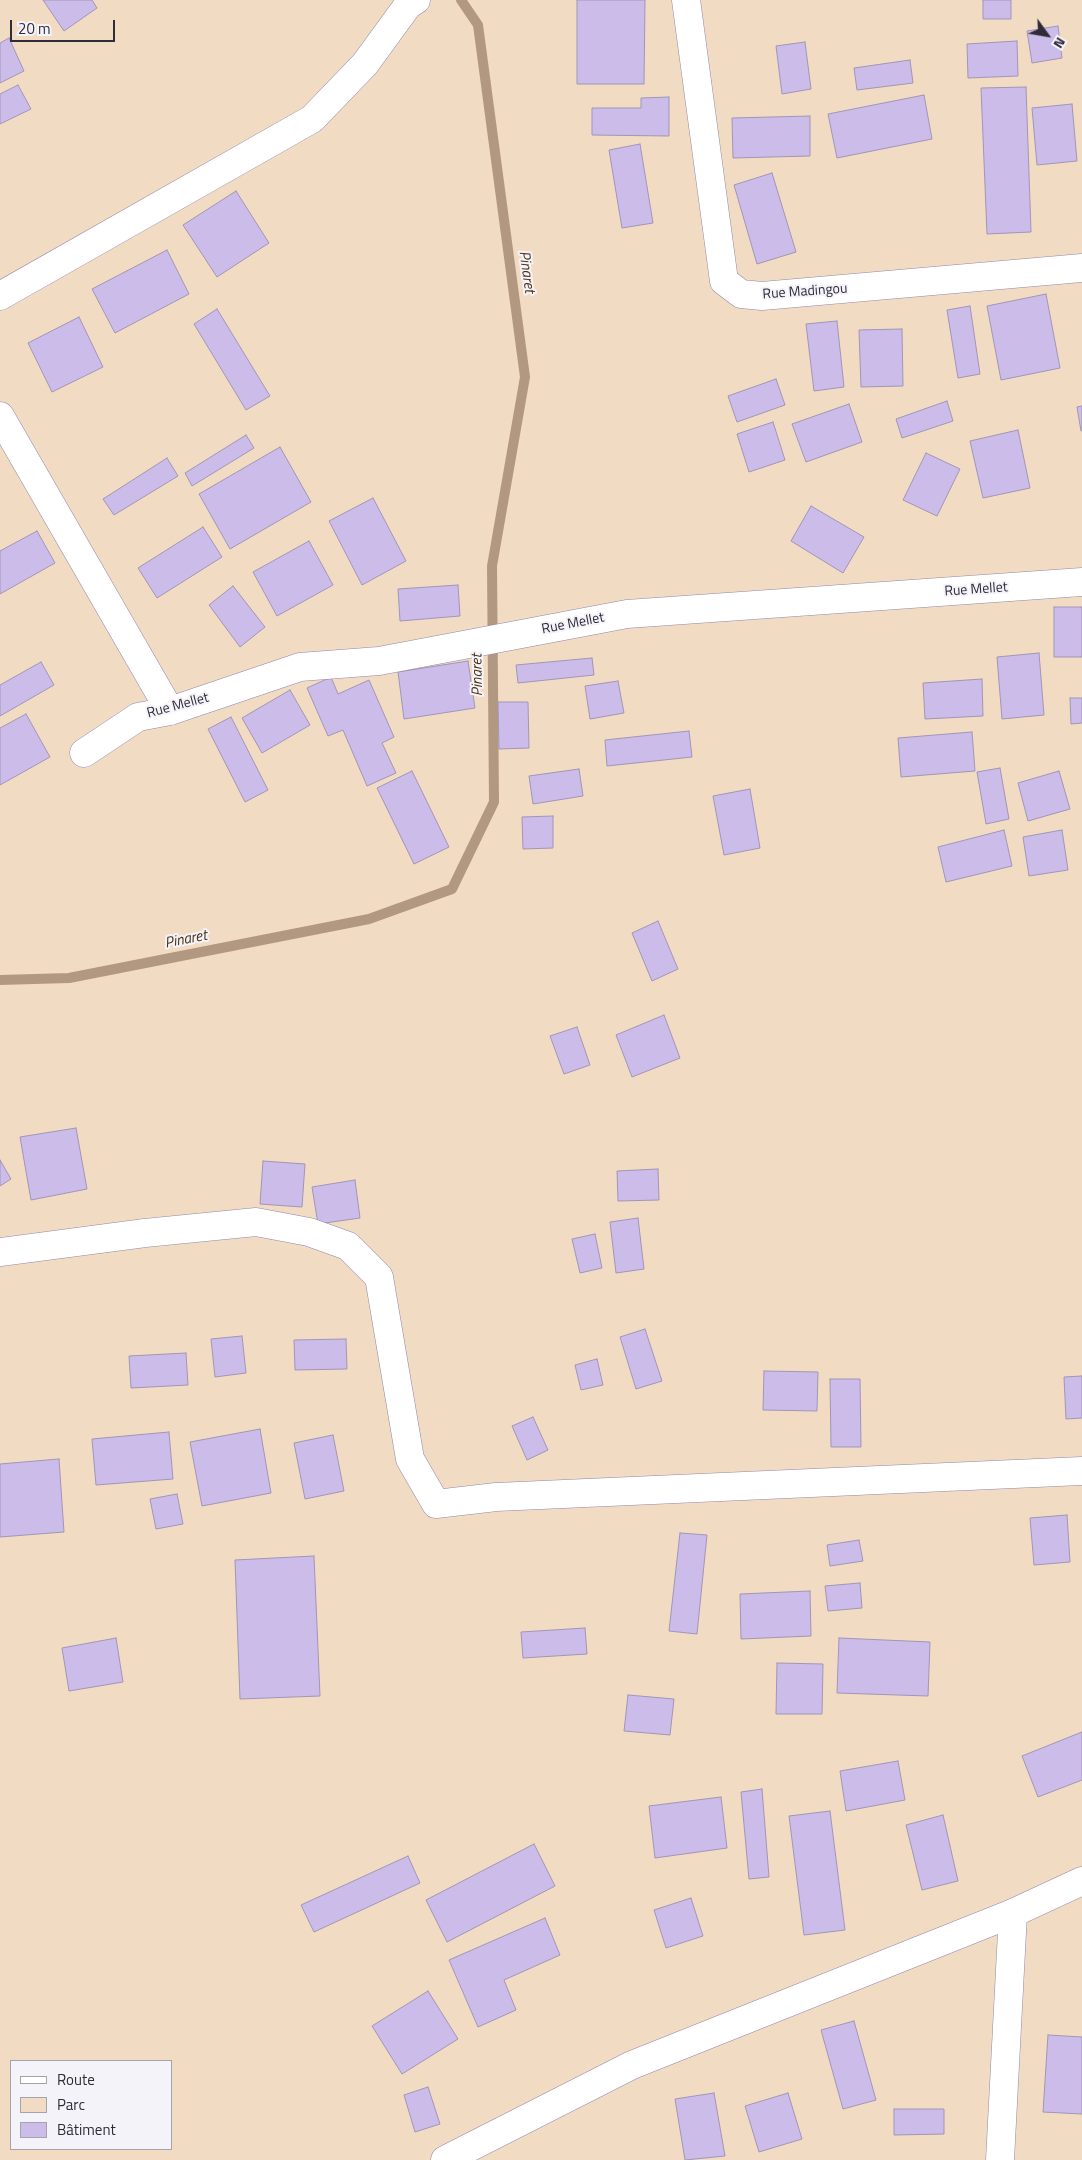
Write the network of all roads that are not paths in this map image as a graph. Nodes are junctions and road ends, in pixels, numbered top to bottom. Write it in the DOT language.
graph roads {
  1 [pos="416,0"];
  2 [pos="686,0"];
  3 [pos="1082,268"];
  4 [pos="0,296"];
  5 [pos="0,416"];
  6 [pos="1082,582"];
  7 [pos="170,711"];
  8 [pos="84,753"];
  9 [pos="0,1252"];
  10 [pos="1082,1471"];
  11 [pos="1082,1881"];
  12 [pos="1013,1913"];
  13 [pos="445,2160"];
  14 [pos="1000,2160"];
  1 -- 4 [label="street"];
  2 -- 3 [label="street, Rue Madingou"];
  5 -- 7 [label="street"];
  6 -- 7 [label="street, Rue Mellet"];
  7 -- 8 [label="street, Rue Mellet"];
  9 -- 10 [label="street"];
  11 -- 12 [label="street"];
  12 -- 13 [label="street"];
  12 -- 14 [label="street"];
}
